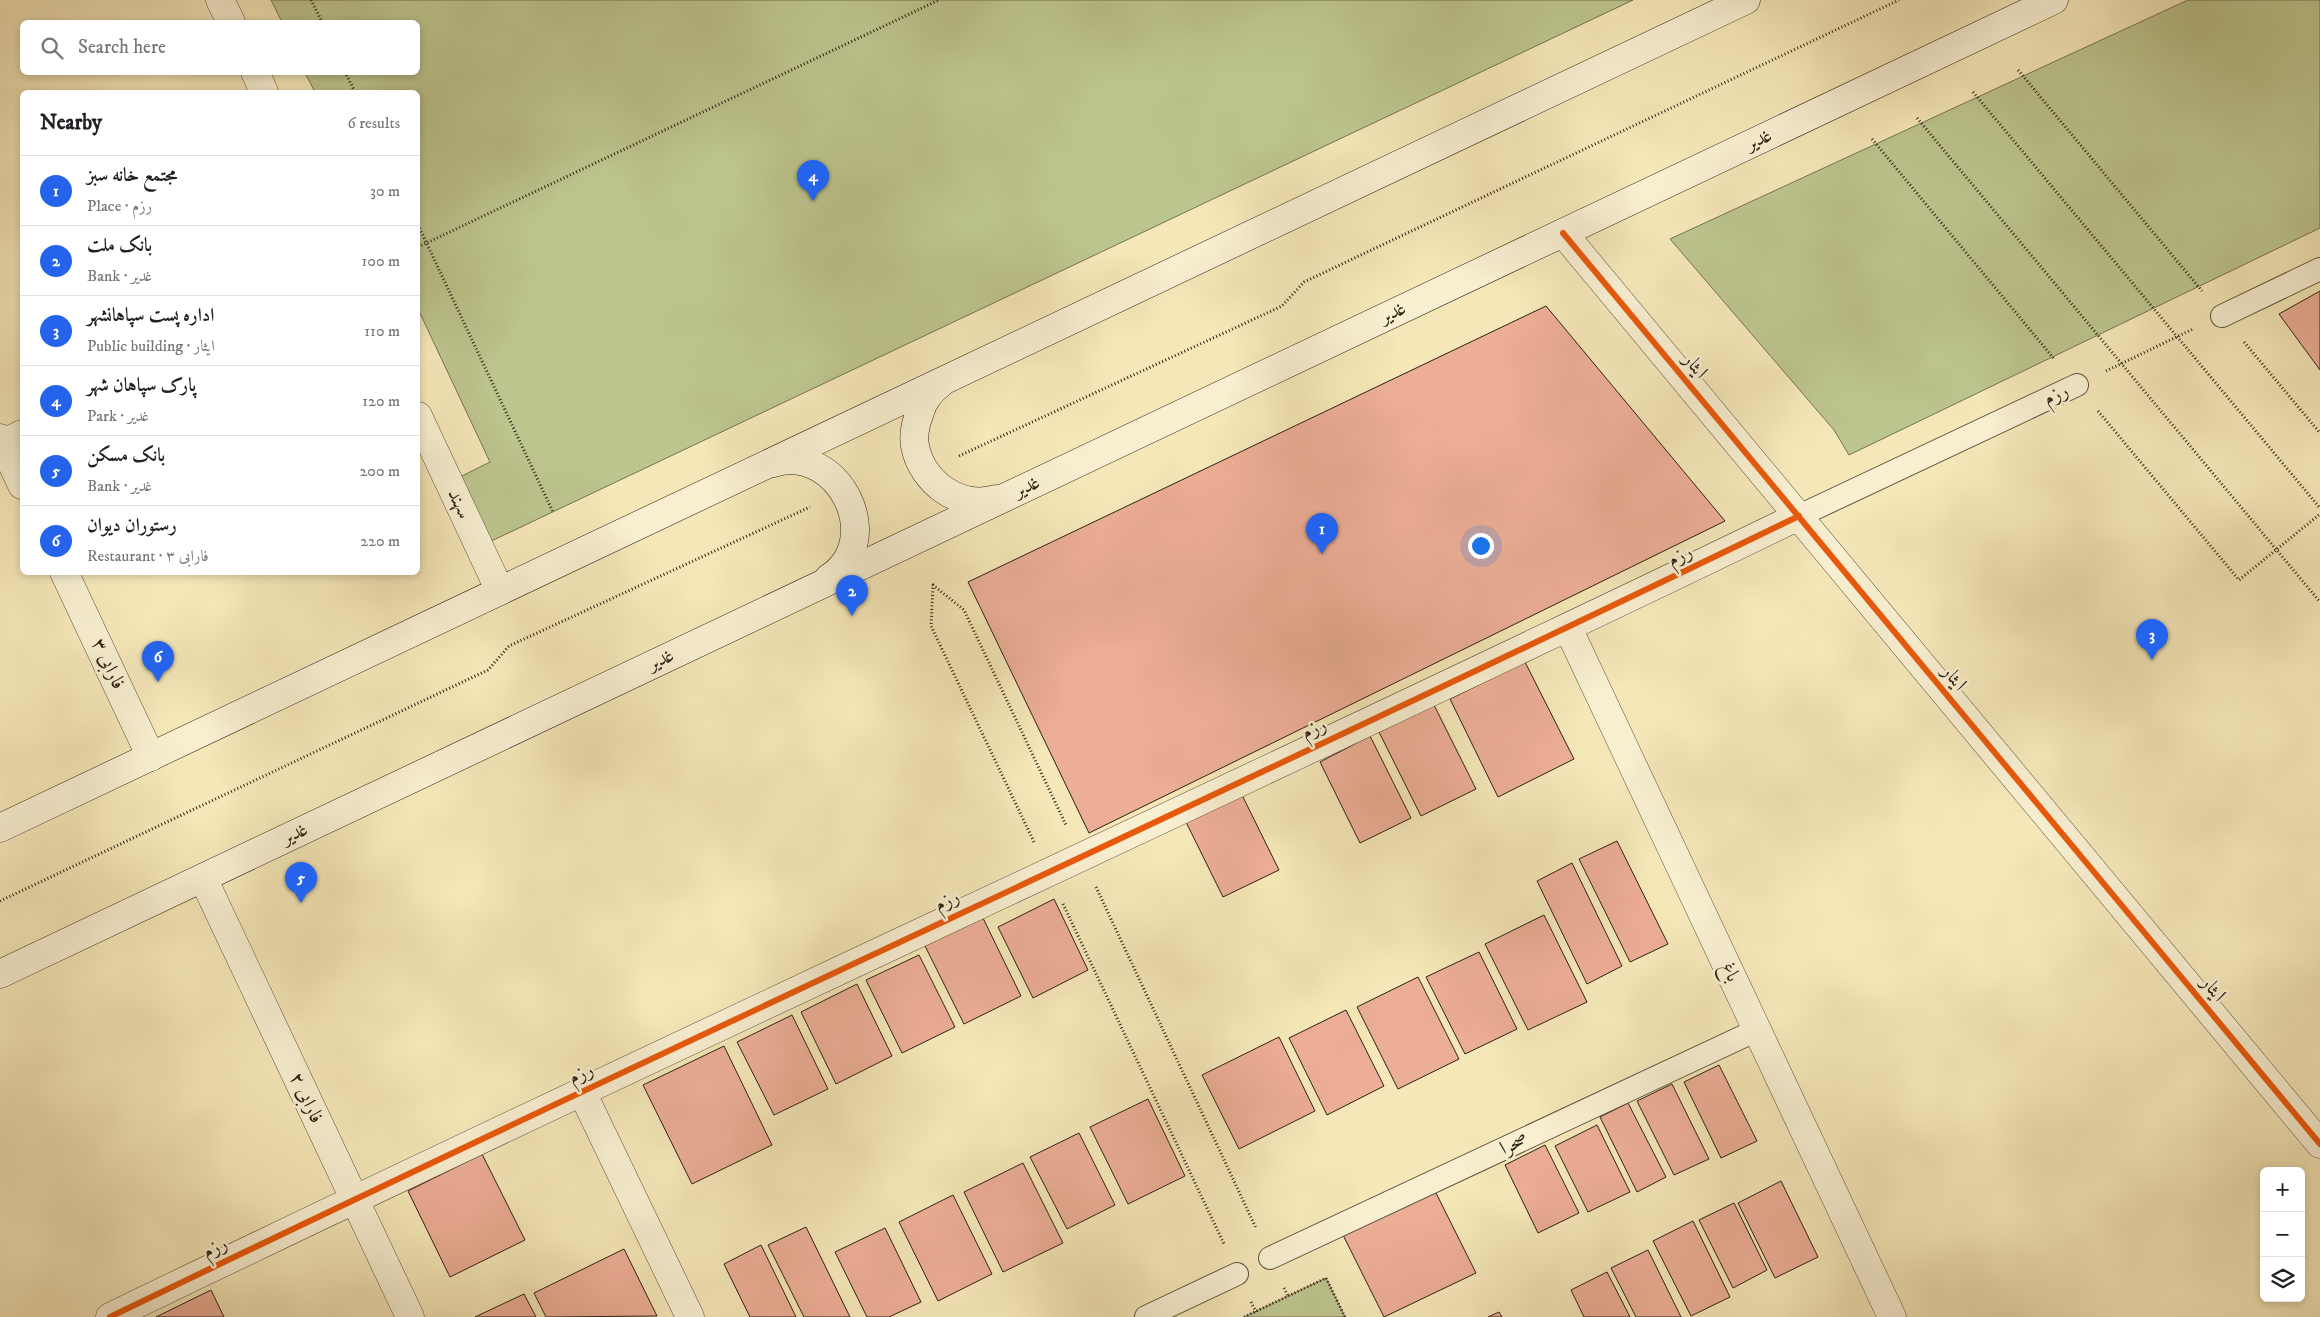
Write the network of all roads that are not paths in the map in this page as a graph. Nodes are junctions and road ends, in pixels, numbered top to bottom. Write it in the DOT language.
graph roads {
  1 [pos="220,0"];
  2 [pos="1746,0"];
  3 [pos="2054,0"];
  4 [pos="230,20"];
  5 [pos="256,75"];
  6 [pos="263,90"];
  7 [pos="1563,233"];
  8 [pos="2320,269"];
  9 [pos="2222,316"];
  10 [pos="952,376"];
  11 [pos="2076,385"];
  12 [pos="420,420"];
  13 [pos="6,440"];
  14 [pos="760,467"];
  15 [pos="20,479"];
  16 [pos="1009,495"];
  17 [pos="1799,516"];
  18 [pos="65,575"];
  19 [pos="818,586"];
  20 [pos="500,591"];
  21 [pos="1568,628"];
  22 [pos="151,756"];
  23 [pos="0,828"];
  24 [pos="203,878"];
  25 [pos="0,974"];
  26 [pos="1757,1030"];
  27 [pos="582,1092"];
  28 [pos="2320,1144"];
  29 [pos="355,1200"];
  30 [pos="1270,1258"];
  31 [pos="1238,1274"];
  32 [pos="110,1317"];
  33 [pos="410,1317"];
  34 [pos="690,1317"];
  35 [pos="1146,1317"];
  36 [pos="1892,1317"];
  1 -- 4 [label="street"];
  2 -- 10 [label="street"];
  3 -- 7 [label="street, غدیر"];
  5 -- 6 [label="street"];
  7 -- 16 [label="street, غدیر"];
  7 -- 17 [label="street, ایثار"];
  8 -- 9 [label="lane"];
  10 -- 14 [label="street"];
  10 -- 16 [label="street"];
  11 -- 17 [label="lane, رزم"];
  12 -- 20 [label="street, سهند"];
  13 -- 15 [label="street"];
  14 -- 19 [label="street"];
  14 -- 20 [label="street"];
  16 -- 19 [label="street, غدیر"];
  17 -- 21 [label="street, رزم"];
  17 -- 28 [label="street, ایثار"];
  18 -- 22 [label="street, فارابی ۳"];
  19 -- 24 [label="street, غدیر"];
  20 -- 22 [label="street"];
  21 -- 26 [label="street, باغ"];
  21 -- 27 [label="street, رزم"];
  22 -- 23 [label="street"];
  24 -- 25 [label="street, غدیر"];
  24 -- 29 [label="street, فارابی ۲"];
  26 -- 30 [label="lane, صحرا"];
  26 -- 36 [label="street, باغ"];
  27 -- 29 [label="street, رزم"];
  27 -- 34 [label="street"];
  29 -- 32 [label="street, رزم"];
  29 -- 33 [label="street, فارابی ۲"];
  31 -- 35 [label="lane"];
}
